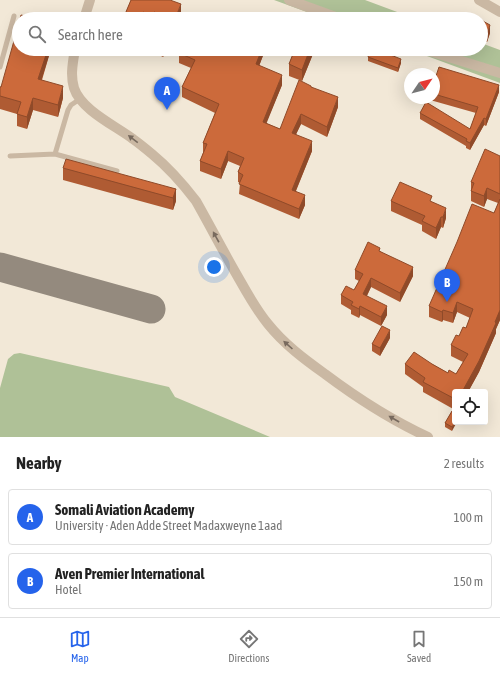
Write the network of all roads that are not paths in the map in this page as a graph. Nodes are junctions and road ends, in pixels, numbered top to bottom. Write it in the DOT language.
graph roads {
  1 [pos="90,0"];
  2 [pos="289,0"];
  3 [pos="479,0"];
  4 [pos="86,12"];
  5 [pos="322,12"];
  6 [pos="500,12"];
  7 [pos="12,23"];
  8 [pos="74,56"];
  9 [pos="445,56"];
  10 [pos="0,66"];
  11 [pos="500,73"];
  12 [pos="80,99"];
  13 [pos="55,154"];
  14 [pos="10,156"];
  15 [pos="117,171"];
  16 [pos="428,437"];
  1 -- 4 [label="street"];
  2 -- 5 [label="street"];
  3 -- 6 [label="street"];
  7 -- 10 [label="lane"];
  8 -- 12 [label="street"];
  9 -- 11 [label="street"];
  12 -- 13 [label="lane"];
  16 -- 12 [label="street, one-way"];
  13 -- 14 [label="lane"];
  13 -- 15 [label="lane"];
}
